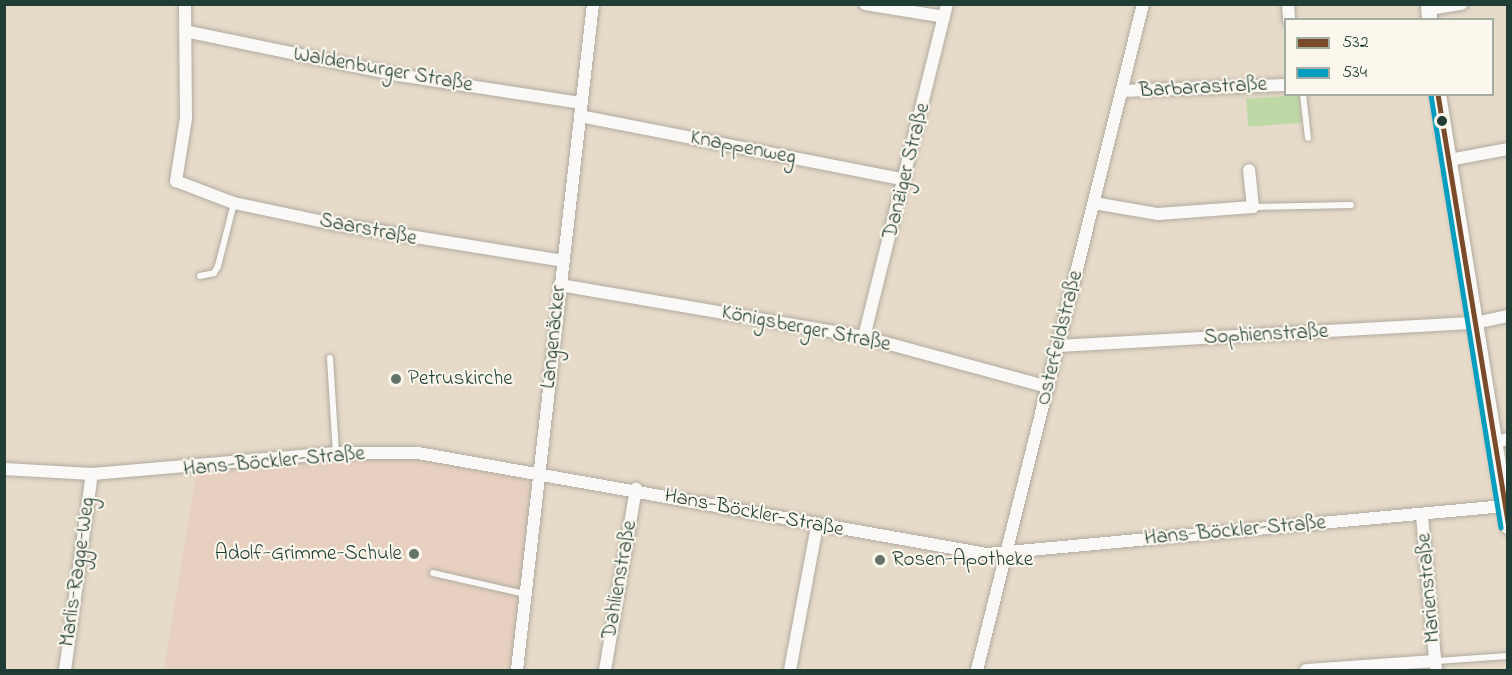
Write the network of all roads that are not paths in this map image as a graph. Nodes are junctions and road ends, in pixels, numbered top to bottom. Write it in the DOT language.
graph roads {
  1 [pos="185,4"];
  2 [pos="593,4"];
  3 [pos="865,4"];
  4 [pos="947,4"];
  5 [pos="1143,4"];
  6 [pos="1462,4"];
  7 [pos="1429,11"];
  8 [pos="944,17"];
  9 [pos="185,31"];
  10 [pos="1284,85"];
  11 [pos="1122,91"];
  12 [pos="1303,96"];
  13 [pos="1438,96"];
  14 [pos="581,109"];
  15 [pos="1308,138"];
  16 [pos="1508,149"];
  17 [pos="1449,160"];
  18 [pos="1249,170"];
  19 [pos="906,180"];
  20 [pos="234,203"];
  21 [pos="1094,203"];
  22 [pos="1351,206"];
  23 [pos="1253,207"];
  24 [pos="563,261"];
  25 [pos="200,276"];
  26 [pos="560,285"];
  27 [pos="1508,316"];
  28 [pos="1475,323"];
  29 [pos="864,338"];
  30 [pos="1058,346"];
  31 [pos="330,358"];
  32 [pos="1048,387"];
  33 [pos="1501,440"];
  34 [pos="336,453"];
  35 [pos="4,469"];
  36 [pos="539,473"];
  37 [pos="92,474"];
  38 [pos="636,489"];
  39 [pos="1504,506"];
  40 [pos="1422,516"];
  41 [pos="817,526"];
  42 [pos="1508,526"];
  43 [pos="1007,552"];
  44 [pos="432,573"];
  45 [pos="526,594"];
  46 [pos="1508,656"];
  47 [pos="1436,666"];
  48 [pos="64,670"];
  49 [pos="518,670"];
  50 [pos="605,670"];
  51 [pos="790,670"];
  52 [pos="977,670"];
  53 [pos="1306,670"];
  1 -- 9 [label="street"];
  2 -- 14 [label="street, Langenäcker"];
  3 -- 8 [label="street"];
  4 -- 8 [label="street, Danziger Straße"];
  5 -- 11 [label="street, Osterfeldstraße"];
  6 -- 7 [label="street"];
  8 -- 19 [label="street, Danziger Straße"];
  9 -- 14 [label="street, Waldenburger Straße"];
  9 -- 20 [label="street, Saarstraße"];
  10 -- 11 [label="street, Barbarastraße"];
  11 -- 21 [label="street, Osterfeldstraße"];
  12 -- 15 [label="lane"];
  13 -- 17 [label="street"];
  14 -- 19 [label="street, Knappenweg"];
  14 -- 24 [label="street, Langenäcker"];
  16 -- 17 [label="street"];
  17 -- 28 [label="street"];
  18 -- 23 [label="street"];
  19 -- 29 [label="street, Danziger Straße"];
  20 -- 24 [label="street, Saarstraße"];
  20 -- 25 [label="lane"];
  21 -- 23 [label="street"];
  21 -- 30 [label="street, Osterfeldstraße"];
  22 -- 23 [label="lane"];
  24 -- 26 [label="street, Langenäcker"];
  26 -- 29 [label="street, Königsberger Straße"];
  26 -- 36 [label="street, Langenäcker"];
  27 -- 28 [label="street, Sophienstraße"];
  28 -- 30 [label="street, Sophienstraße"];
  28 -- 33 [label="street"];
  29 -- 32 [label="street, Königsberger Straße"];
  30 -- 32 [label="street, Osterfeldstraße"];
  31 -- 34 [label="lane"];
  32 -- 43 [label="street, Osterfeldstraße"];
  33 -- 39 [label="street"];
  34 -- 36 [label="street, Hans-Böckler-Straße"];
  34 -- 37 [label="street, Hans-Böckler-Straße"];
  35 -- 37 [label="street, Hans-Böckler-Straße"];
  36 -- 38 [label="street, Hans-Böckler-Straße"];
  36 -- 45 [label="street, Langenäcker"];
  37 -- 48 [label="street, Marlis-Ragge-Weg"];
  38 -- 41 [label="street, Hans-Böckler-Straße"];
  38 -- 50 [label="street, Dahlienstraße"];
  39 -- 40 [label="street, Hans-Böckler-Straße"];
  39 -- 42 [label="street"];
  40 -- 43 [label="street, Hans-Böckler-Straße"];
  40 -- 47 [label="street, Marienstraße"];
  41 -- 43 [label="street, Hans-Böckler-Straße"];
  41 -- 51 [label="street"];
  43 -- 52 [label="street, Osterfeldstraße"];
  44 -- 45 [label="lane"];
  45 -- 49 [label="street, Langenäcker"];
  46 -- 47 [label="lane"];
  47 -- 53 [label="street, Marienstraße"];
}
